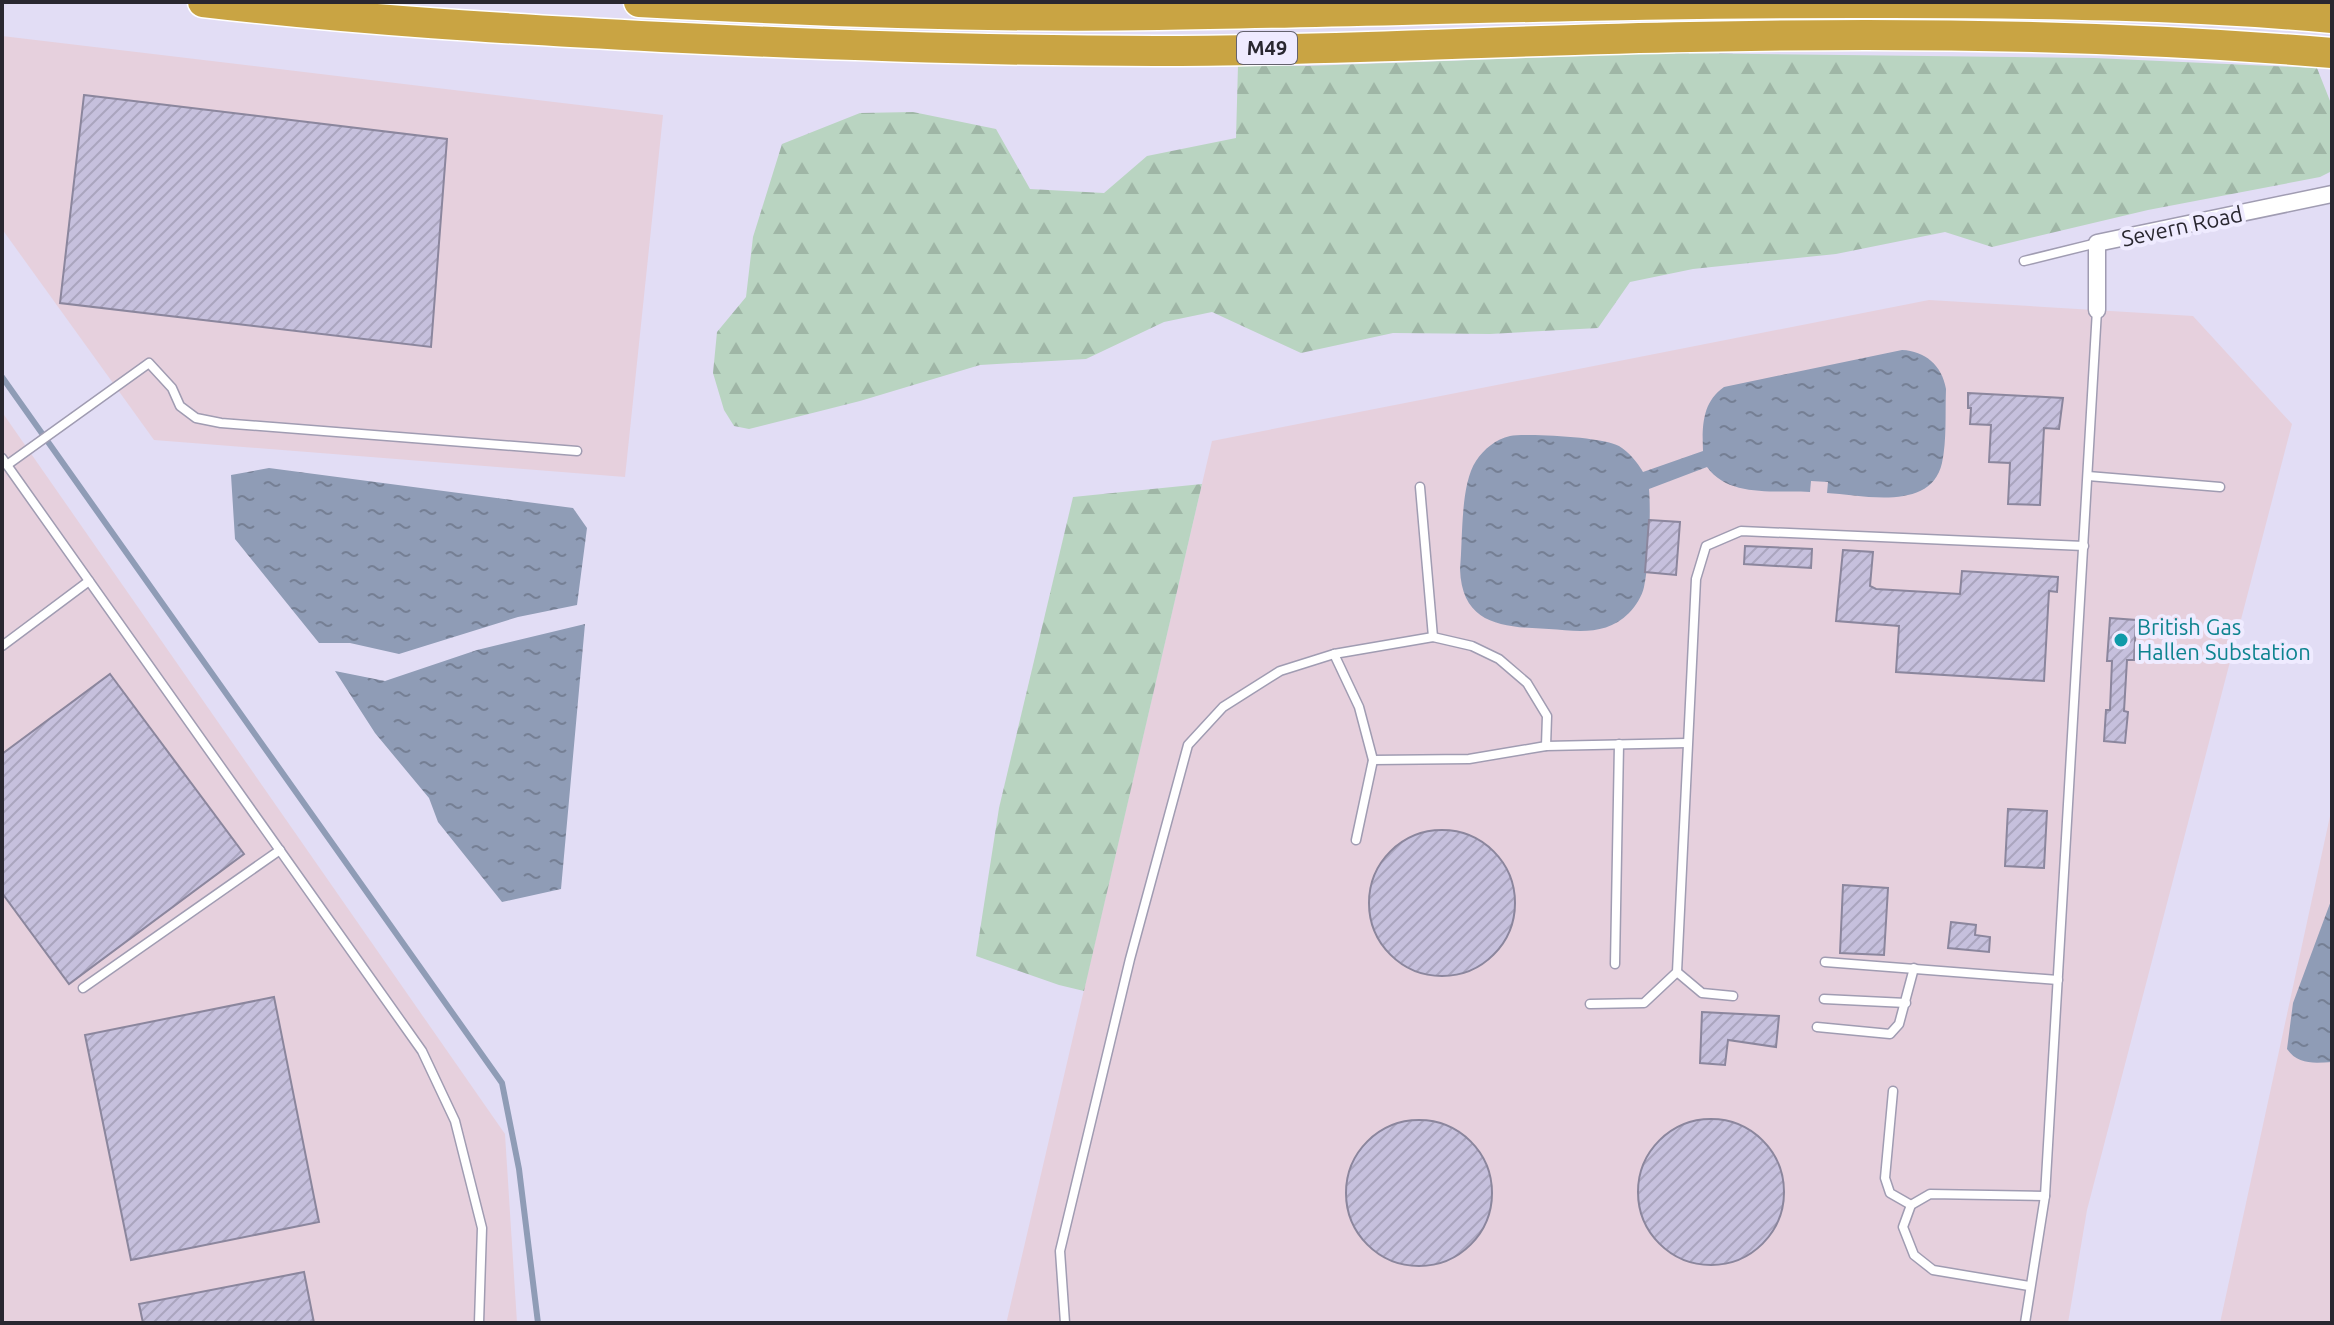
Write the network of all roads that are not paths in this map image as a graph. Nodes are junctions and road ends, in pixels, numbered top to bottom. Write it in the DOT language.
graph roads {
  1 [pos="203,2"];
  2 [pos="639,2"];
  3 [pos="2332,18"];
  4 [pos="2332,53"];
  5 [pos="2332,194"];
  6 [pos="2097,243"];
  7 [pos="2024,261"];
  8 [pos="2097,310"];
  9 [pos="577,451"];
  10 [pos="4,461"];
  11 [pos="2088,476"];
  12 [pos="1420,487"];
  13 [pos="2220,487"];
  14 [pos="2084,546"];
  15 [pos="89,581"];
  16 [pos="1433,637"];
  17 [pos="2,646"];
  18 [pos="1334,654"];
  19 [pos="1687,743"];
  20 [pos="1619,744"];
  21 [pos="1546,746"];
  22 [pos="1373,760"];
  23 [pos="1356,840"];
  24 [pos="280,850"];
  25 [pos="1825,962"];
  26 [pos="1615,964"];
  27 [pos="1914,968"];
  28 [pos="1677,972"];
  29 [pos="2058,980"];
  30 [pos="83,988"];
  31 [pos="1733,996"];
  32 [pos="1824,999"];
  33 [pos="1906,1003"];
  34 [pos="1590,1004"];
  35 [pos="1817,1027"];
  36 [pos="1893,1091"];
  37 [pos="2045,1196"];
  38 [pos="1911,1205"];
  39 [pos="2029,1286"];
  40 [pos="479,1323"];
  41 [pos="1065,1323"];
  42 [pos="2025,1323"];
  1 -- 4 [label="highway, M49"];
  2 -- 3 [label="highway, M49"];
  5 -- 6 [label="street, Severn Road"];
  6 -- 7 [label="lane"];
  6 -- 8 [label="street, Severn Road"];
  8 -- 11 [label="lane"];
  9 -- 10 [label="lane"];
  10 -- 15 [label="lane"];
  11 -- 13 [label="lane"];
  11 -- 14 [label="lane"];
  12 -- 16 [label="lane"];
  14 -- 19 [label="lane"];
  14 -- 29 [label="lane"];
  15 -- 17 [label="lane"];
  15 -- 24 [label="lane"];
  16 -- 18 [label="lane"];
  16 -- 21 [label="lane"];
  18 -- 22 [label="lane"];
  18 -- 41 [label="lane"];
  19 -- 20 [label="lane"];
  19 -- 28 [label="lane"];
  20 -- 21 [label="lane"];
  20 -- 26 [label="lane"];
  21 -- 22 [label="lane"];
  22 -- 23 [label="lane"];
  24 -- 30 [label="lane"];
  24 -- 40 [label="lane"];
  25 -- 27 [label="lane"];
  27 -- 29 [label="lane"];
  27 -- 33 [label="lane"];
  28 -- 31 [label="lane"];
  28 -- 34 [label="lane"];
  29 -- 37 [label="lane"];
  32 -- 33 [label="lane"];
  33 -- 35 [label="lane"];
  36 -- 38 [label="lane"];
  37 -- 38 [label="lane"];
  37 -- 39 [label="lane"];
  38 -- 39 [label="lane"];
  39 -- 42 [label="lane"];
}
